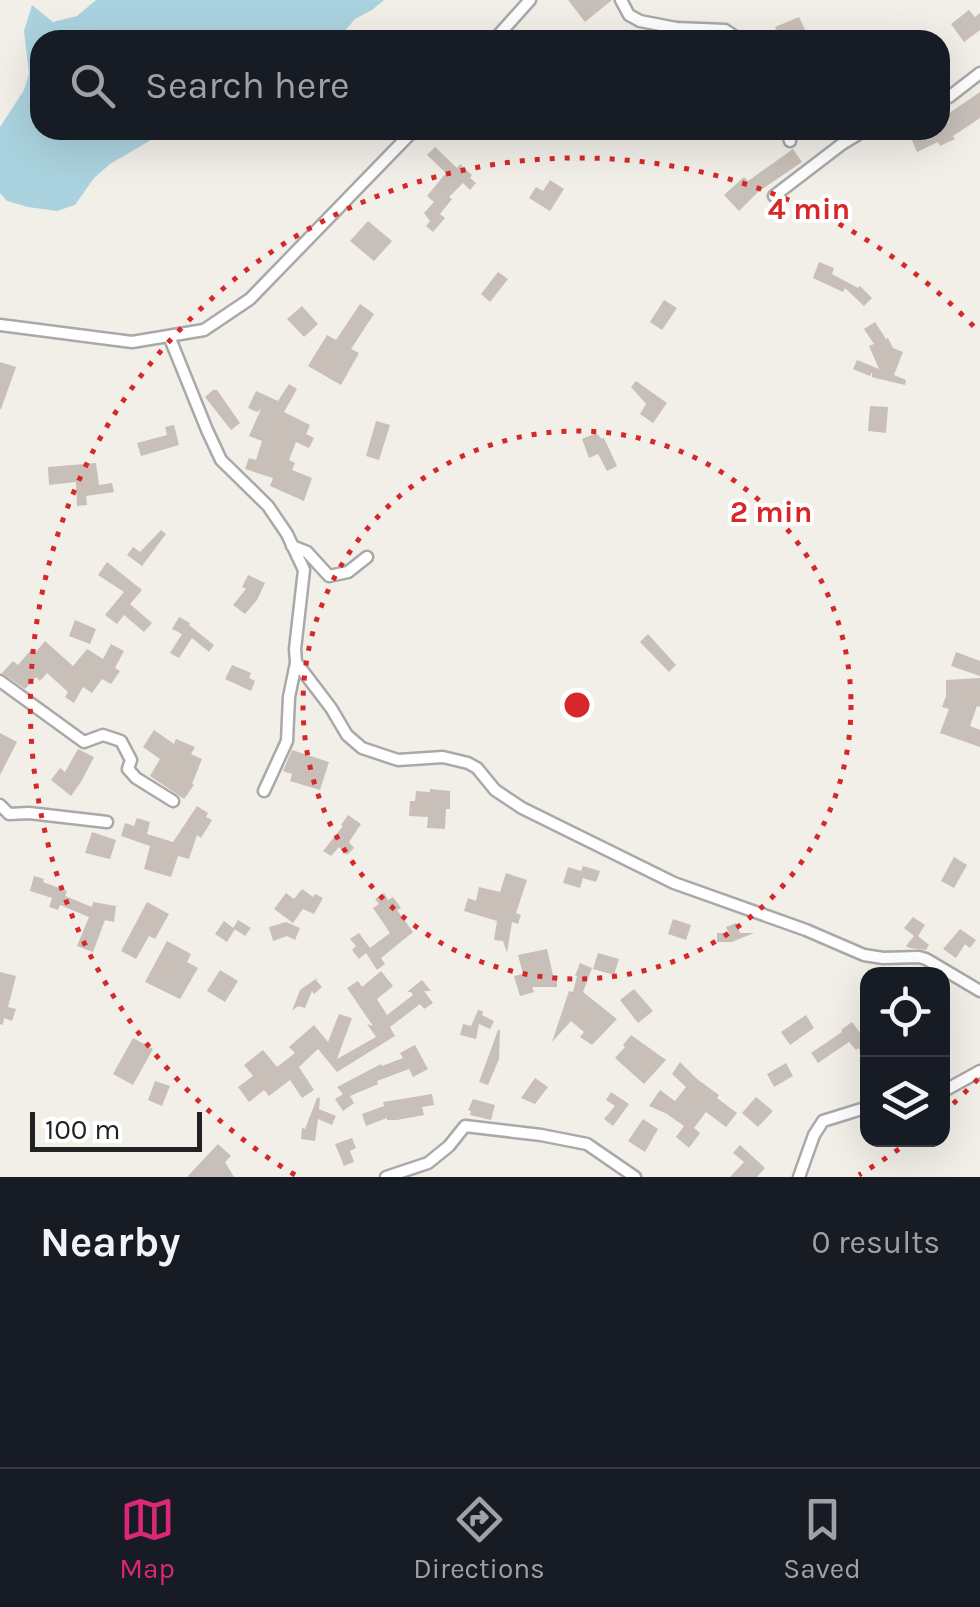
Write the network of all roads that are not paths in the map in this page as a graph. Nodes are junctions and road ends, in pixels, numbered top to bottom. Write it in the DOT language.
graph roads {
  1 [pos="530,0"];
  2 [pos="621,0"];
  3 [pos="503,30"];
  4 [pos="725,30"];
  5 [pos="980,73"];
  6 [pos="950,96"];
  7 [pos="404,140"];
  8 [pos="849,140"];
  9 [pos="774,196"];
  10 [pos="0,325"];
  11 [pos="169,336"];
  12 [pos="291,545"];
  13 [pos="367,557"];
  14 [pos="296,662"];
  15 [pos="0,680"];
  16 [pos="264,791"];
  17 [pos="173,800"];
  18 [pos="0,805"];
  19 [pos="107,822"];
  20 [pos="980,991"];
  21 [pos="980,1071"];
  22 [pos="950,1088"];
  23 [pos="860,1109"];
  24 [pos="386,1177"];
  25 [pos="635,1177"];
  26 [pos="799,1177"];
  1 -- 3 [label="street"];
  2 -- 4 [label="street"];
  5 -- 6 [label="street"];
  7 -- 11 [label="street"];
  8 -- 9 [label="street"];
  10 -- 11 [label="street"];
  11 -- 12 [label="street"];
  12 -- 13 [label="street"];
  12 -- 14 [label="street"];
  14 -- 16 [label="street"];
  14 -- 20 [label="street"];
  15 -- 17 [label="street"];
  18 -- 19 [label="street"];
  21 -- 22 [label="street"];
  23 -- 26 [label="street"];
  24 -- 25 [label="street"];
}
